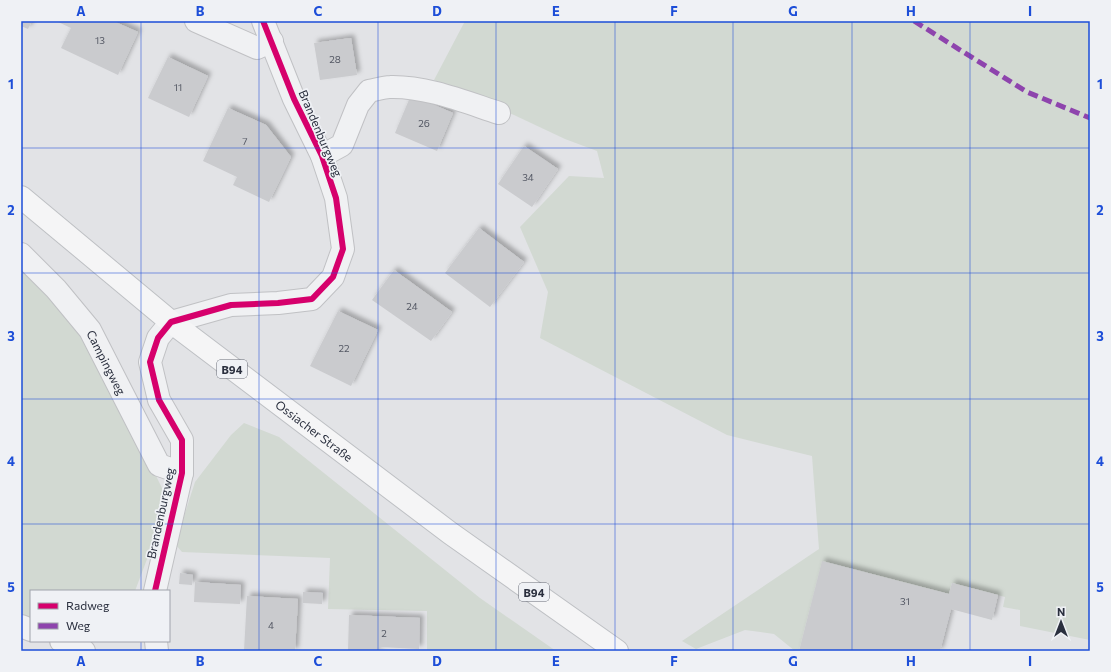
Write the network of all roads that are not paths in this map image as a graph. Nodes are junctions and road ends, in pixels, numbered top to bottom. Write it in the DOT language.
graph roads {
  1 [pos="196,21"];
  2 [pos="263,21"];
  3 [pos="272,41"];
  4 [pos="499,113"];
  5 [pos="322,156"];
  6 [pos="21,197"];
  7 [pos="21,254"];
  8 [pos="171,322"];
  9 [pos="182,473"];
  10 [pos="154,590"];
  11 [pos="617,651"];
  1 -- 3 [label="street"];
  2 -- 3 [label="street, Brandenburgweg"];
  3 -- 5 [label="street, Brandenburgweg"];
  4 -- 5 [label="street"];
  5 -- 8 [label="street, Brandenburgweg"];
  6 -- 8 [label="main road, Ossiacher Straße / B94"];
  7 -- 9 [label="street, Campingweg"];
  8 -- 9 [label="street, Brandenburgweg"];
  8 -- 11 [label="main road, Ossiacher Straße / B94"];
  9 -- 10 [label="street, Brandenburgweg"];
}
